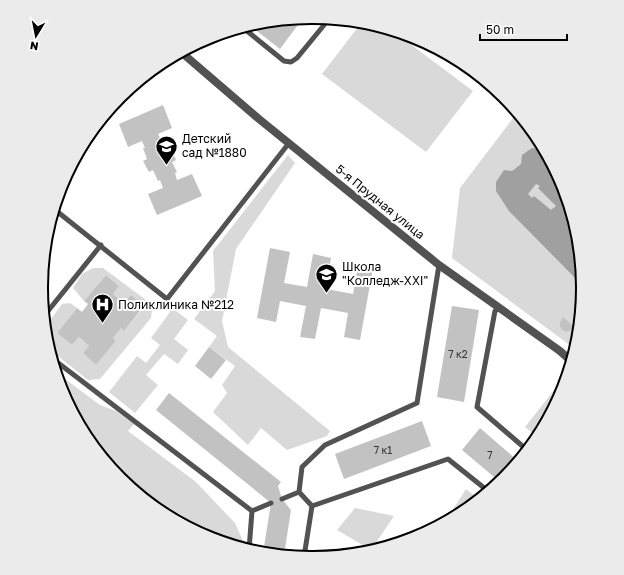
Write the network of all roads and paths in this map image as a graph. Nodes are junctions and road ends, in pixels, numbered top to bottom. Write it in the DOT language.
graph roads {
  1 [pos="324,25"];
  2 [pos="247,32"];
  3 [pos="186,56"];
  4 [pos="289,143"];
  5 [pos="59,213"];
  6 [pos="100,245"];
  7 [pos="439,265"];
  8 [pos="499,308"];
  9 [pos="49,309"];
  10 [pos="567,357"];
  11 [pos="60,365"];
  12 [pos="522,446"];
  13 [pos="483,488"];
  14 [pos="299,492"];
  15 [pos="282,499"];
  16 [pos="271,503"];
  17 [pos="312,506"];
  18 [pos="252,511"];
  19 [pos="250,543"];
  20 [pos="305,551"];
  1 -- 2 [label="lane"];
  3 -- 4 [label="street, 5-я Прудная улица"];
  4 -- 6 [label="lane"];
  4 -- 7 [label="street, 5-я Прудная улица"];
  5 -- 6 [label="lane"];
  6 -- 9 [label="lane"];
  7 -- 8 [label="street, 5-я Прудная улица"];
  7 -- 14 [label="lane"];
  8 -- 10 [label="street, 5-я Прудная улица"];
  8 -- 12 [label="lane"];
  11 -- 18 [label="lane"];
  13 -- 17 [label="lane"];
  14 -- 15 [label="lane"];
  14 -- 17 [label="lane"];
  16 -- 18 [label="lane"];
  17 -- 20 [label="lane"];
  18 -- 19 [label="lane"];
}
